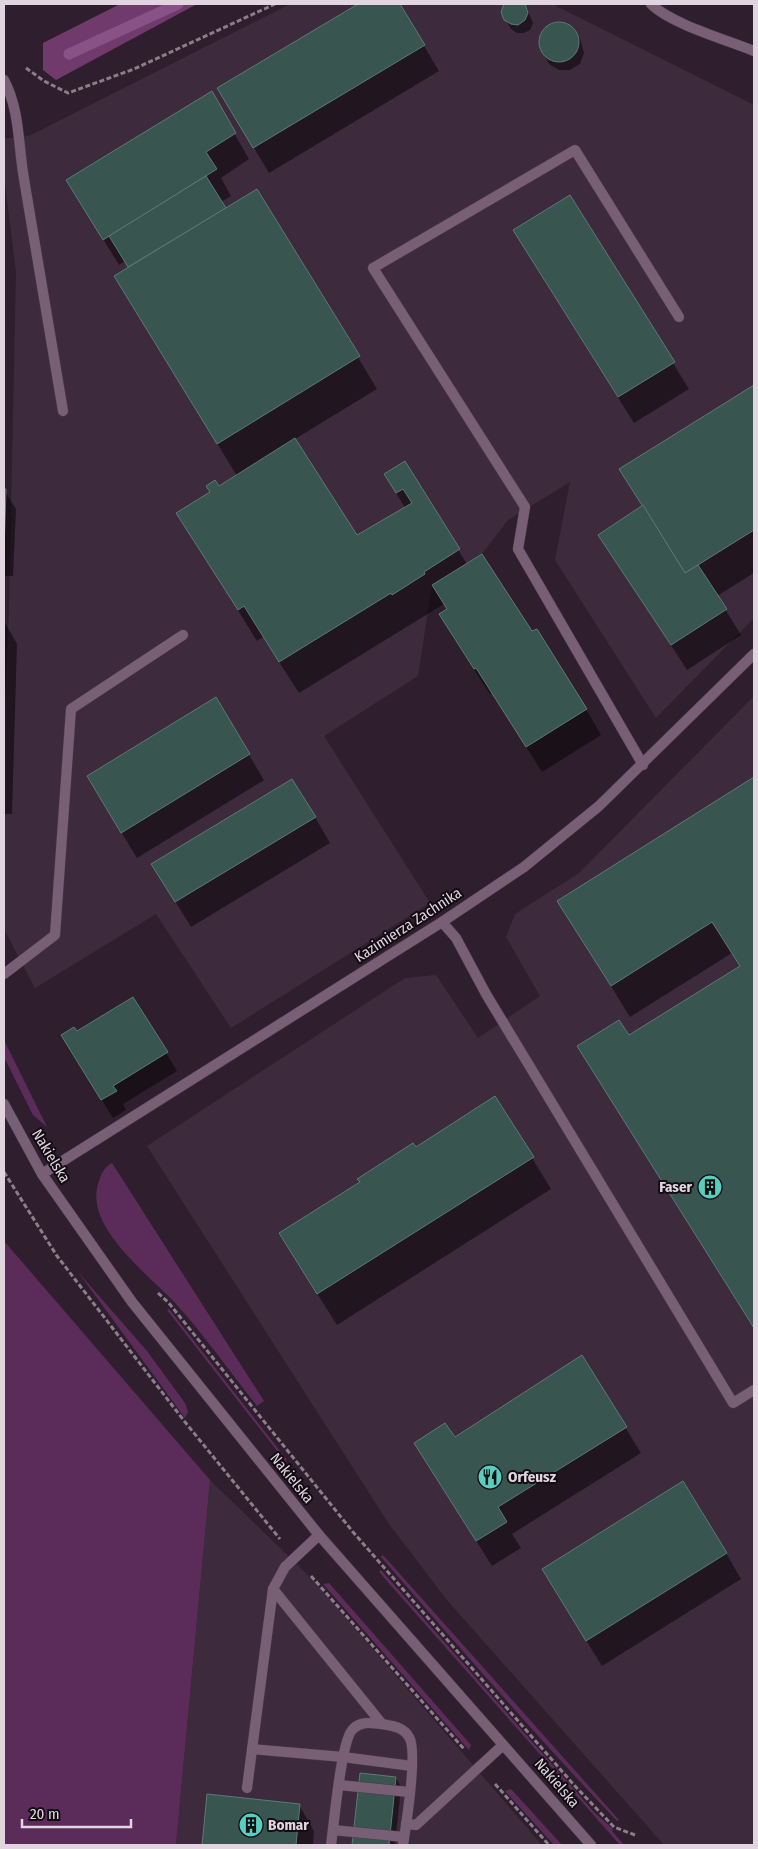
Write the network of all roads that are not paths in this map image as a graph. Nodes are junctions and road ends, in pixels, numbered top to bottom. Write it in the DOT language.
graph roads {
  1 [pos="651,4"];
  2 [pos="754,51"];
  3 [pos="4,80"];
  4 [pos="679,317"];
  5 [pos="63,411"];
  6 [pos="183,636"];
  7 [pos="754,654"];
  8 [pos="643,765"];
  9 [pos="442,922"];
  10 [pos="4,974"];
  11 [pos="4,1104"];
  12 [pos="42,1174"];
  13 [pos="754,1390"];
  14 [pos="319,1535"];
  15 [pos="273,1588"];
  16 [pos="382,1724"];
  17 [pos="504,1745"];
  18 [pos="252,1749"];
  19 [pos="343,1757"];
  20 [pos="412,1766"];
  21 [pos="339,1785"];
  22 [pos="247,1788"];
  23 [pos="409,1792"];
  24 [pos="406,1824"];
  25 [pos="333,1830"];
  26 [pos="404,1841"];
  27 [pos="331,1845"];
  28 [pos="591,1845"];
  1 -- 2 [label="street"];
  3 -- 5 [label="street"];
  4 -- 8 [label="street"];
  6 -- 10 [label="street"];
  7 -- 8 [label="street, Kazimierza Zachnika"];
  8 -- 9 [label="street, Kazimierza Zachnika"];
  9 -- 12 [label="street, Kazimierza Zachnika"];
  9 -- 13 [label="street"];
  11 -- 12 [label="street, Nakielska"];
  12 -- 14 [label="street, Nakielska"];
  14 -- 15 [label="street"];
  14 -- 17 [label="street, Nakielska"];
  15 -- 16 [label="street"];
  15 -- 18 [label="street"];
  16 -- 19 [label="street"];
  16 -- 20 [label="street"];
  17 -- 24 [label="street"];
  17 -- 28 [label="street, Nakielska"];
  18 -- 19 [label="street"];
  18 -- 22 [label="street"];
  19 -- 20 [label="street"];
  19 -- 21 [label="street"];
  20 -- 23 [label="street"];
  21 -- 23 [label="street"];
  21 -- 25 [label="street"];
  23 -- 24 [label="street"];
  24 -- 26 [label="street"];
  25 -- 26 [label="street"];
  25 -- 27 [label="street"];
}
